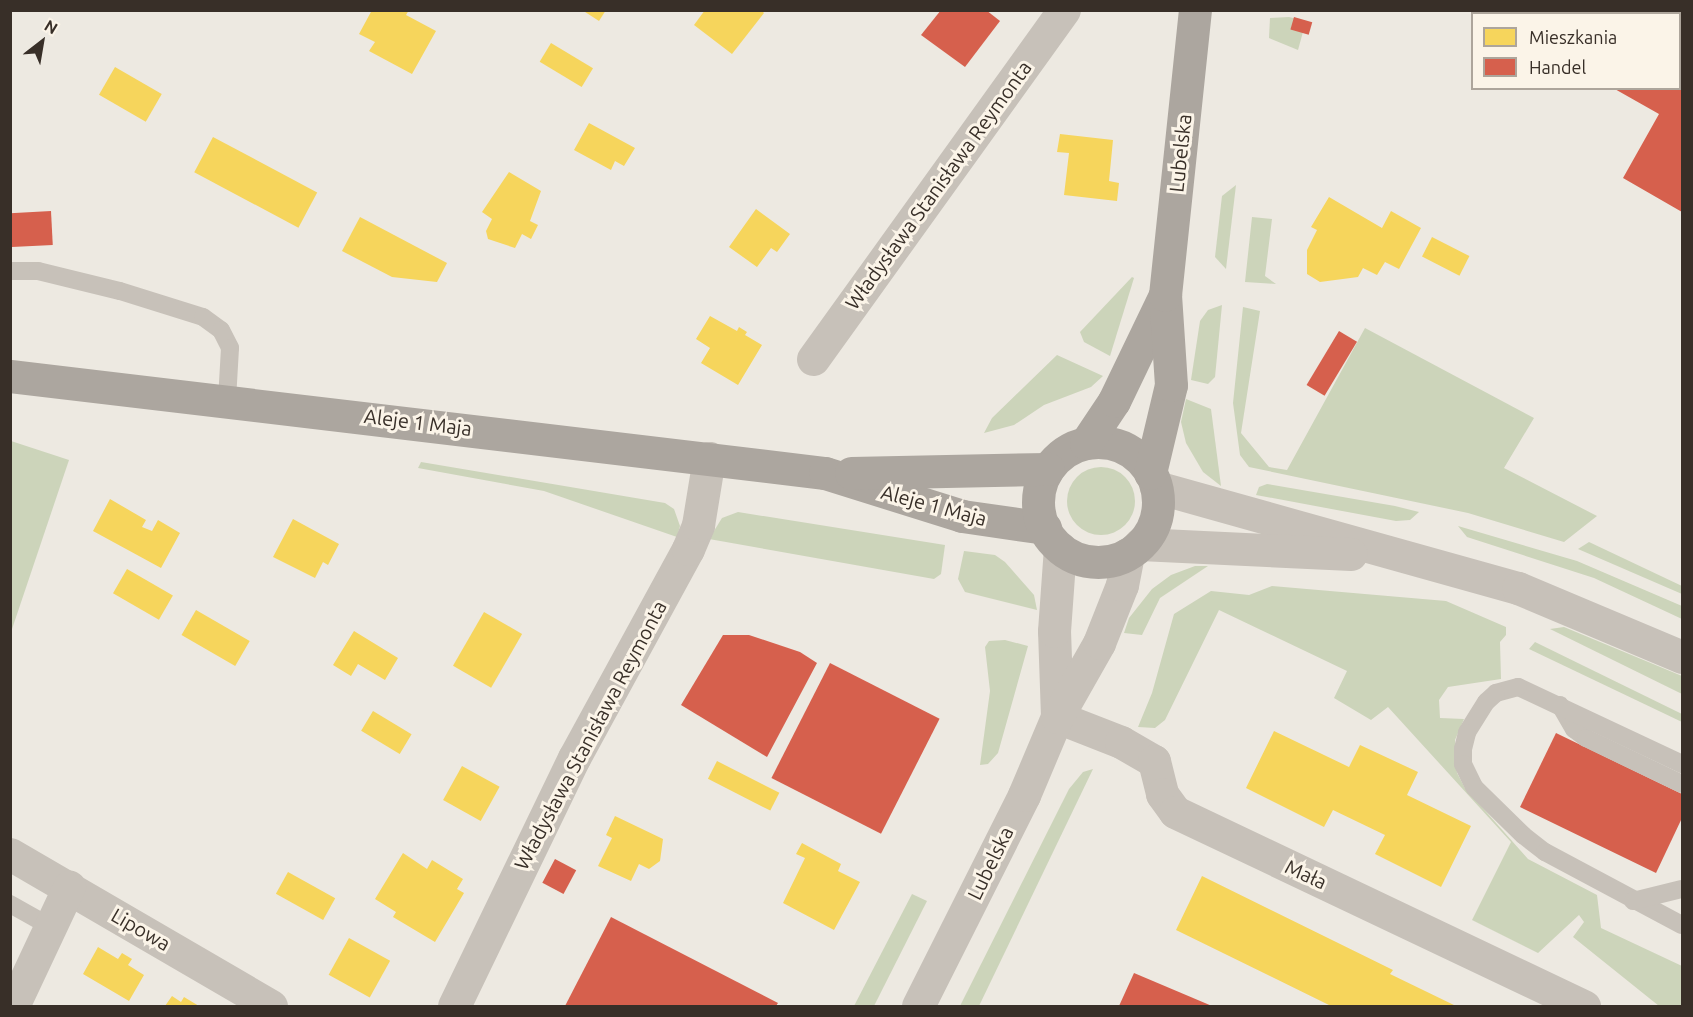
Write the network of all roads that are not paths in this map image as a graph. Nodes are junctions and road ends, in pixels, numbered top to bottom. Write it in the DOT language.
graph roads {
  1 [pos="1064,10"];
  2 [pos="1195,10"];
  3 [pos="10,271"];
  4 [pos="1165,295"];
  5 [pos="813,359"];
  6 [pos="10,376"];
  7 [pos="227,400"];
  8 [pos="1086,443"];
  9 [pos="709,458"];
  10 [pos="1048,469"];
  11 [pos="825,474"];
  12 [pos="1153,480"];
  13 [pos="1052,538"];
  14 [pos="1134,549"];
  15 [pos="1395,556"];
  16 [pos="1683,657"];
  17 [pos="1560,705"];
  18 [pos="1057,717"];
  19 [pos="1683,764"];
  20 [pos="1683,784"];
  21 [pos="10,854"];
  22 [pos="69,887"];
  23 [pos="1683,889"];
  24 [pos="1633,901"];
  25 [pos="12,907"];
  26 [pos="1683,910"];
  27 [pos="1660,914"];
  28 [pos="1683,925"];
  29 [pos="51,927"];
  30 [pos="13,1006"];
  31 [pos="271,1006"];
  32 [pos="454,1006"];
  33 [pos="918,1006"];
  34 [pos="1584,1006"];
  1 -- 5 [label="street, Władysława Stanisława Reymonta"];
  2 -- 4 [label="main road, Lubelska"];
  3 -- 7 [label="lane"];
  4 -- 8 [label="main road, Lubelska"];
  4 -- 12 [label="main road, Lubelska"];
  6 -- 7 [label="main road, Aleje 1 Maja"];
  7 -- 9 [label="main road, Aleje 1 Maja"];
  8 -- 10 [label="main road"];
  8 -- 12 [label="main road"];
  9 -- 11 [label="main road, Aleje 1 Maja"];
  9 -- 32 [label="street, Władysława Stanisława Reymonta"];
  10 -- 11 [label="main road, Aleje 1 Maja"];
  10 -- 13 [label="main road"];
  11 -- 13 [label="main road, Aleje 1 Maja"];
  12 -- 14 [label="main road"];
  12 -- 15 [label="street"];
  13 -- 14 [label="main road"];
  13 -- 18 [label="street, Lubelska"];
  14 -- 15 [label="street"];
  14 -- 18 [label="street, Lubelska"];
  15 -- 16 [label="street"];
  17 -- 19 [label="lane"];
  17 -- 20 [label="lane"];
  17 -- 24 [label="lane"];
  18 -- 33 [label="street, Lubelska"];
  18 -- 34 [label="street, Mała"];
  21 -- 22 [label="street, Lipowa"];
  22 -- 29 [label="street"];
  22 -- 31 [label="street, Lipowa"];
  23 -- 24 [label="lane"];
  24 -- 27 [label="lane"];
  25 -- 29 [label="lane"];
  26 -- 27 [label="lane"];
  27 -- 28 [label="lane"];
  29 -- 30 [label="street"];
}
